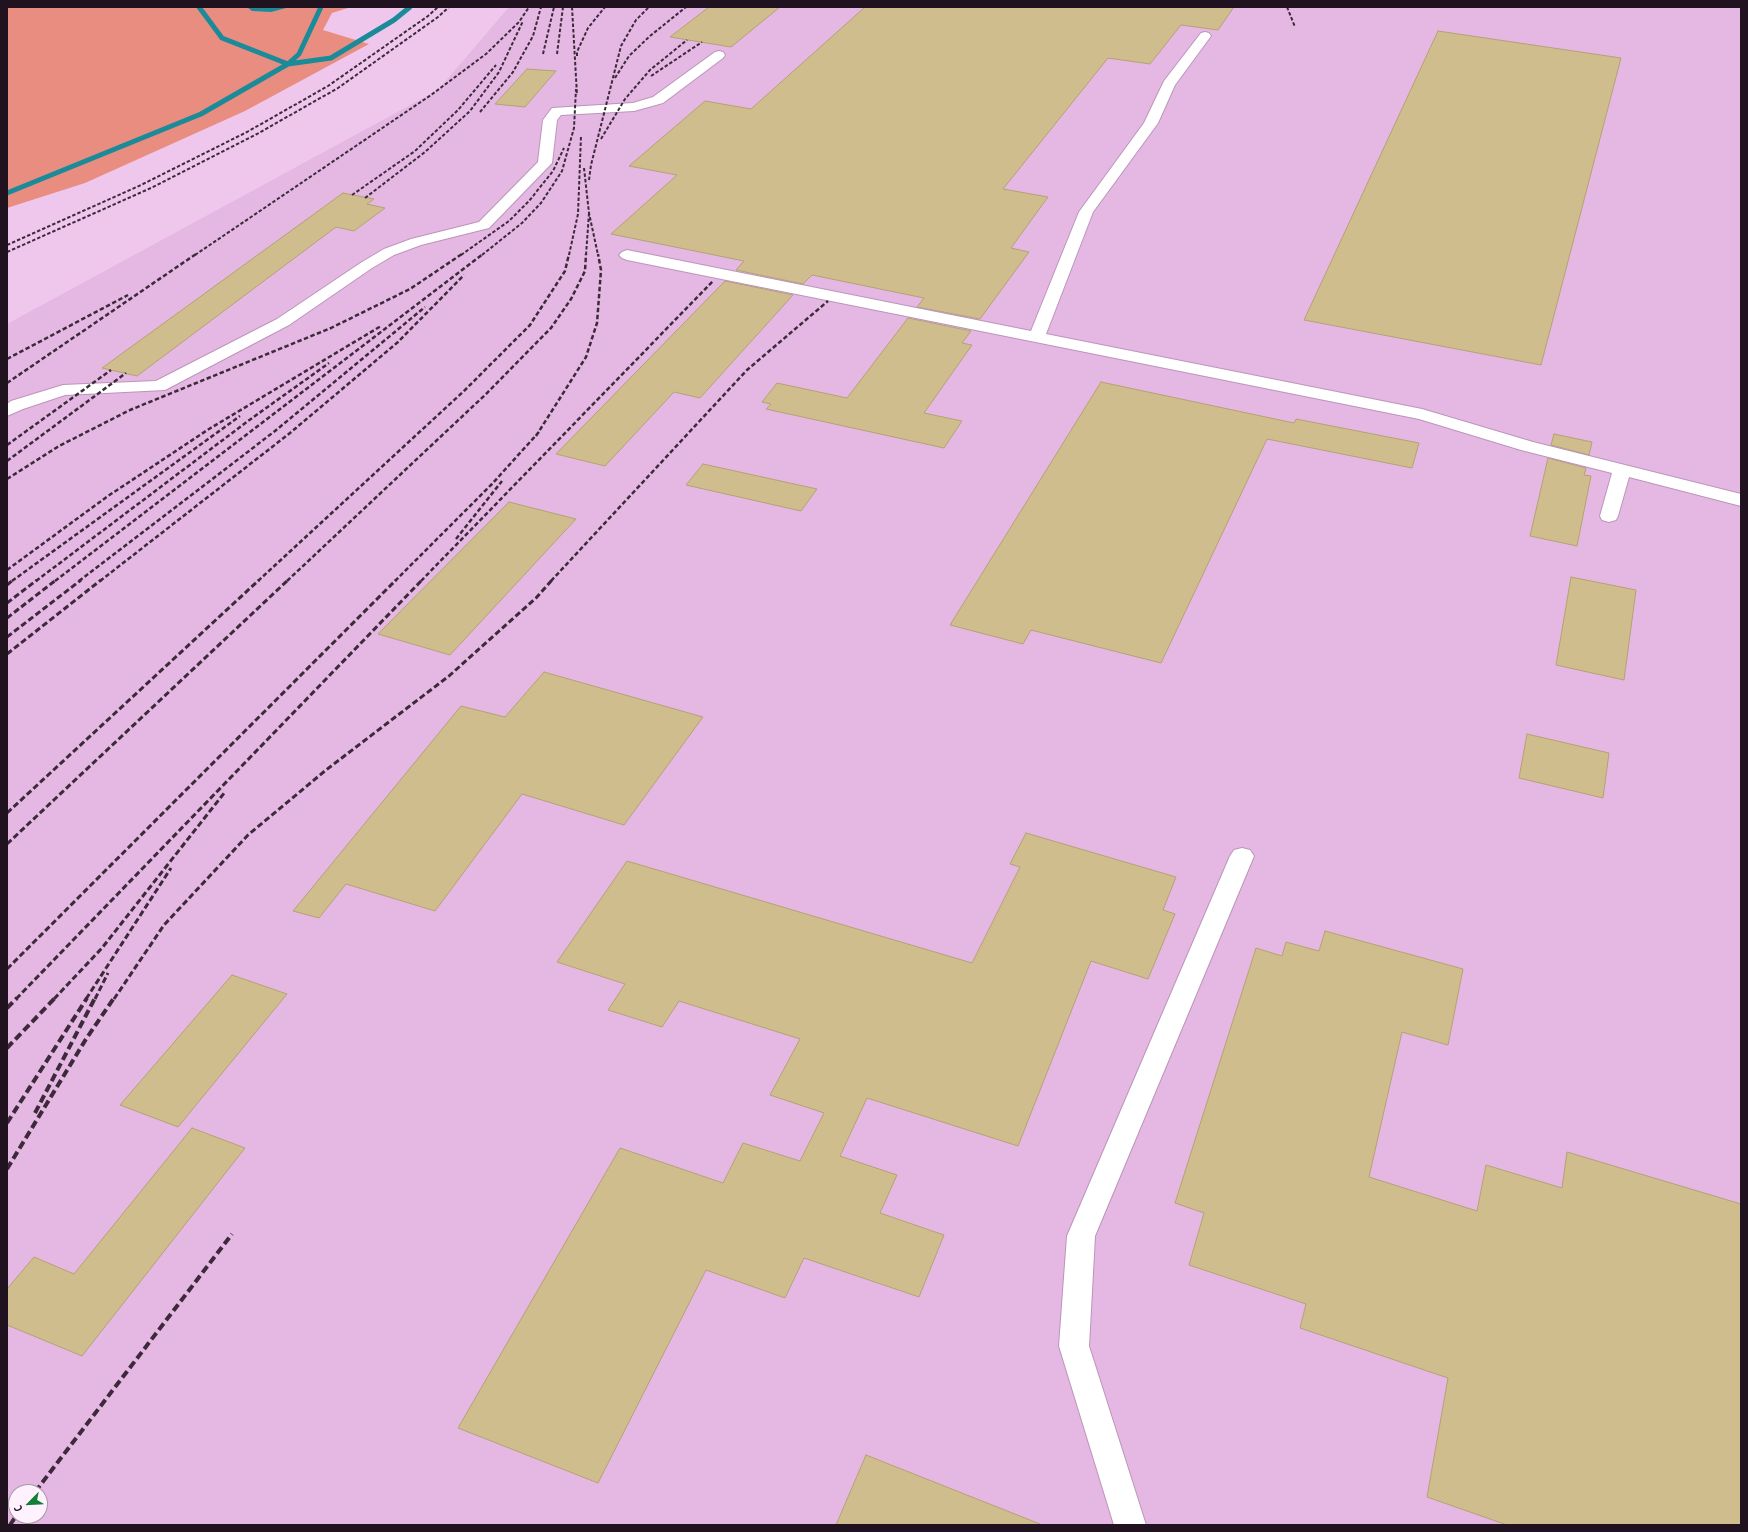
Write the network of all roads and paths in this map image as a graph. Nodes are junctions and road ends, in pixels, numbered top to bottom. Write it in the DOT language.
graph roads {
  1 [pos="1205,36"];
  2 [pos="719,55"];
  3 [pos="627,255"];
  4 [pos="1037,337"];
  5 [pos="7,411"];
  6 [pos="1622,470"];
  7 [pos="1741,500"];
  8 [pos="1609,516"];
  9 [pos="1242,856"];
  10 [pos="1130,1525"];
  1 -- 4 [label="street"];
  2 -- 5 [label="street"];
  3 -- 4 [label="street"];
  4 -- 6 [label="street"];
  6 -- 7 [label="street"];
  6 -- 8 [label="street"];
  9 -- 10 [label="street"];
}
